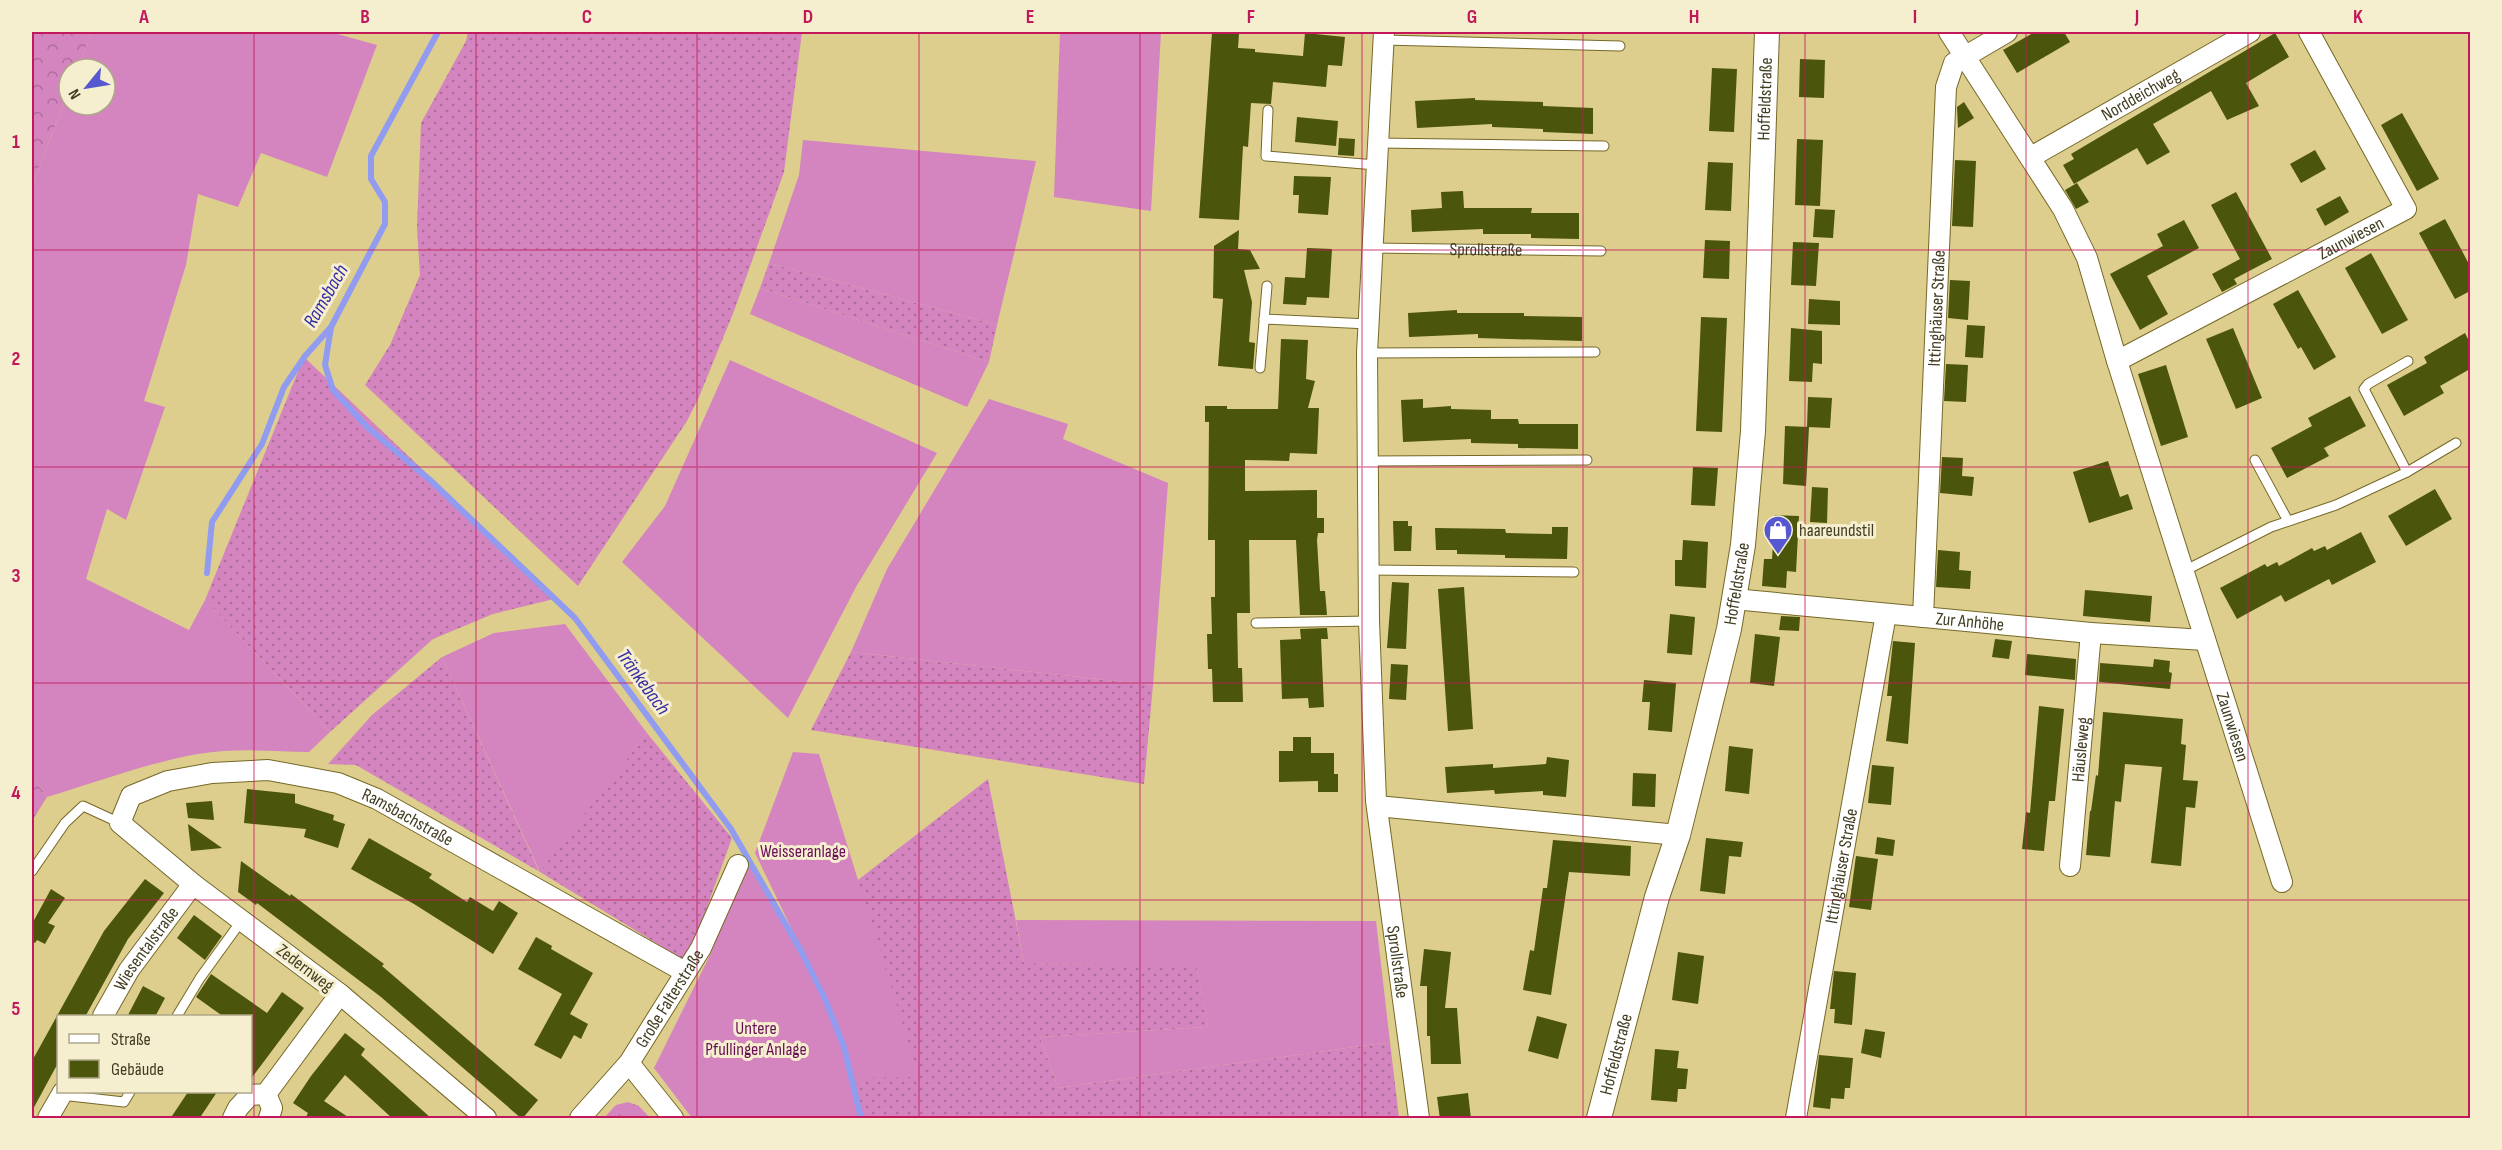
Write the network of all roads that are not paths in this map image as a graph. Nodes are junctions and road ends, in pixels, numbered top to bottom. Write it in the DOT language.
graph roads {
  1 [pos="1767,32"];
  2 [pos="1949,32"];
  3 [pos="2007,32"];
  4 [pos="2250,32"];
  5 [pos="2308,32"];
  6 [pos="1382,34"];
  7 [pos="1620,46"];
  8 [pos="1966,56"];
  9 [pos="1268,110"];
  10 [pos="1377,143"];
  11 [pos="1604,146"];
  12 [pos="2031,157"];
  13 [pos="1376,165"];
  14 [pos="1371,248"];
  15 [pos="1601,251"];
  16 [pos="1267,286"];
  17 [pos="1264,320"];
  18 [pos="1368,324"];
  19 [pos="1595,352"];
  20 [pos="1367,353"];
  21 [pos="2117,361"];
  22 [pos="2408,362"];
  23 [pos="1260,368"];
  24 [pos="2456,443"];
  25 [pos="1587,460"];
  26 [pos="2255,460"];
  27 [pos="1367,461"];
  28 [pos="2407,472"];
  29 [pos="2288,522"];
  30 [pos="1368,570"];
  31 [pos="2184,571"];
  32 [pos="1574,572"];
  33 [pos="1734,600"];
  34 [pos="1886,614"];
  35 [pos="1923,617"];
  36 [pos="1369,621"];
  37 [pos="1256,623"];
  38 [pos="2091,633"];
  39 [pos="2205,640"];
  40 [pos="1377,806"];
  41 [pos="120,823"];
  42 [pos="1678,836"];
  43 [pos="738,865"];
  44 [pos="2070,866"];
  45 [pos="32,871"];
  46 [pos="2282,882"];
  47 [pos="194,884"];
  48 [pos="243,920"];
  49 [pos="686,972"];
  50 [pos="340,994"];
  51 [pos="104,1015"];
  52 [pos="178,1015"];
  53 [pos="629,1064"];
  54 [pos="62,1093"];
  55 [pos="129,1093"];
  56 [pos="266,1094"];
  57 [pos="48,1119"];
  58 [pos="233,1119"];
  59 [pos="268,1119"];
  60 [pos="486,1119"];
  61 [pos="580,1119"];
  62 [pos="673,1119"];
  63 [pos="1419,1119"];
  64 [pos="1599,1119"];
  65 [pos="1796,1119"];
  1 -- 33 [label="street, Hoffeldstraße"];
  2 -- 8 [label="street, Zaunwiesen"];
  3 -- 8 [label="street, Ittinghäuser Straße"];
  4 -- 12 [label="street, Norddeichweg"];
  5 -- 21 [label="street, Zaunwiesen"];
  6 -- 7 [label="lane, Sprollstraße"];
  6 -- 10 [label="street, Sprollstraße"];
  8 -- 12 [label="street, Zaunwiesen"];
  8 -- 35 [label="street, Ittinghäuser Straße"];
  9 -- 13 [label="lane"];
  10 -- 11 [label="lane"];
  10 -- 13 [label="street, Sprollstraße"];
  12 -- 21 [label="street, Zaunwiesen"];
  13 -- 14 [label="street, Sprollstraße"];
  14 -- 15 [label="lane, Sprollstraße"];
  14 -- 18 [label="street, Sprollstraße"];
  16 -- 17 [label="lane"];
  17 -- 18 [label="lane"];
  17 -- 23 [label="lane"];
  18 -- 20 [label="street, Sprollstraße"];
  19 -- 20 [label="lane"];
  20 -- 27 [label="street, Sprollstraße"];
  21 -- 31 [label="street, Zaunwiesen"];
  22 -- 28 [label="lane"];
  24 -- 28 [label="lane"];
  25 -- 27 [label="lane"];
  26 -- 29 [label="lane"];
  27 -- 30 [label="street, Sprollstraße"];
  28 -- 29 [label="lane"];
  29 -- 31 [label="lane"];
  30 -- 32 [label="lane"];
  30 -- 36 [label="street, Sprollstraße"];
  31 -- 39 [label="street, Zaunwiesen"];
  33 -- 34 [label="street, Zur Anhöhe"];
  33 -- 42 [label="street, Hoffeldstraße"];
  34 -- 35 [label="street, Zur Anhöhe"];
  34 -- 65 [label="street, Ittinghäuser Straße"];
  35 -- 38 [label="street, Zur Anhöhe"];
  36 -- 37 [label="lane"];
  36 -- 40 [label="street, Sprollstraße"];
  38 -- 39 [label="street, Zur Anhöhe"];
  38 -- 44 [label="street, Häusleweg"];
  39 -- 46 [label="street, Zaunwiesen"];
  40 -- 42 [label="street"];
  40 -- 63 [label="street, Sprollstraße"];
  41 -- 45 [label="lane"];
  41 -- 47 [label="street, Zedernweg"];
  41 -- 49 [label="street, Ramsbachstraße"];
  42 -- 64 [label="street, Hoffeldstraße"];
  43 -- 49 [label="street, Große Falterstraße"];
  47 -- 48 [label="street, Zedernweg"];
  47 -- 51 [label="street, Wiesentalstraße"];
  48 -- 50 [label="street, Zedernweg"];
  48 -- 52 [label="lane"];
  49 -- 53 [label="street, Große Falterstraße"];
  50 -- 56 [label="street"];
  50 -- 60 [label="street, Zedernweg"];
  53 -- 61 [label="street, Große Falterstraße"];
  53 -- 62 [label="street"];
  54 -- 55 [label="lane"];
  54 -- 57 [label="street"];
  56 -- 58 [label="street"];
  56 -- 59 [label="street"];
}
